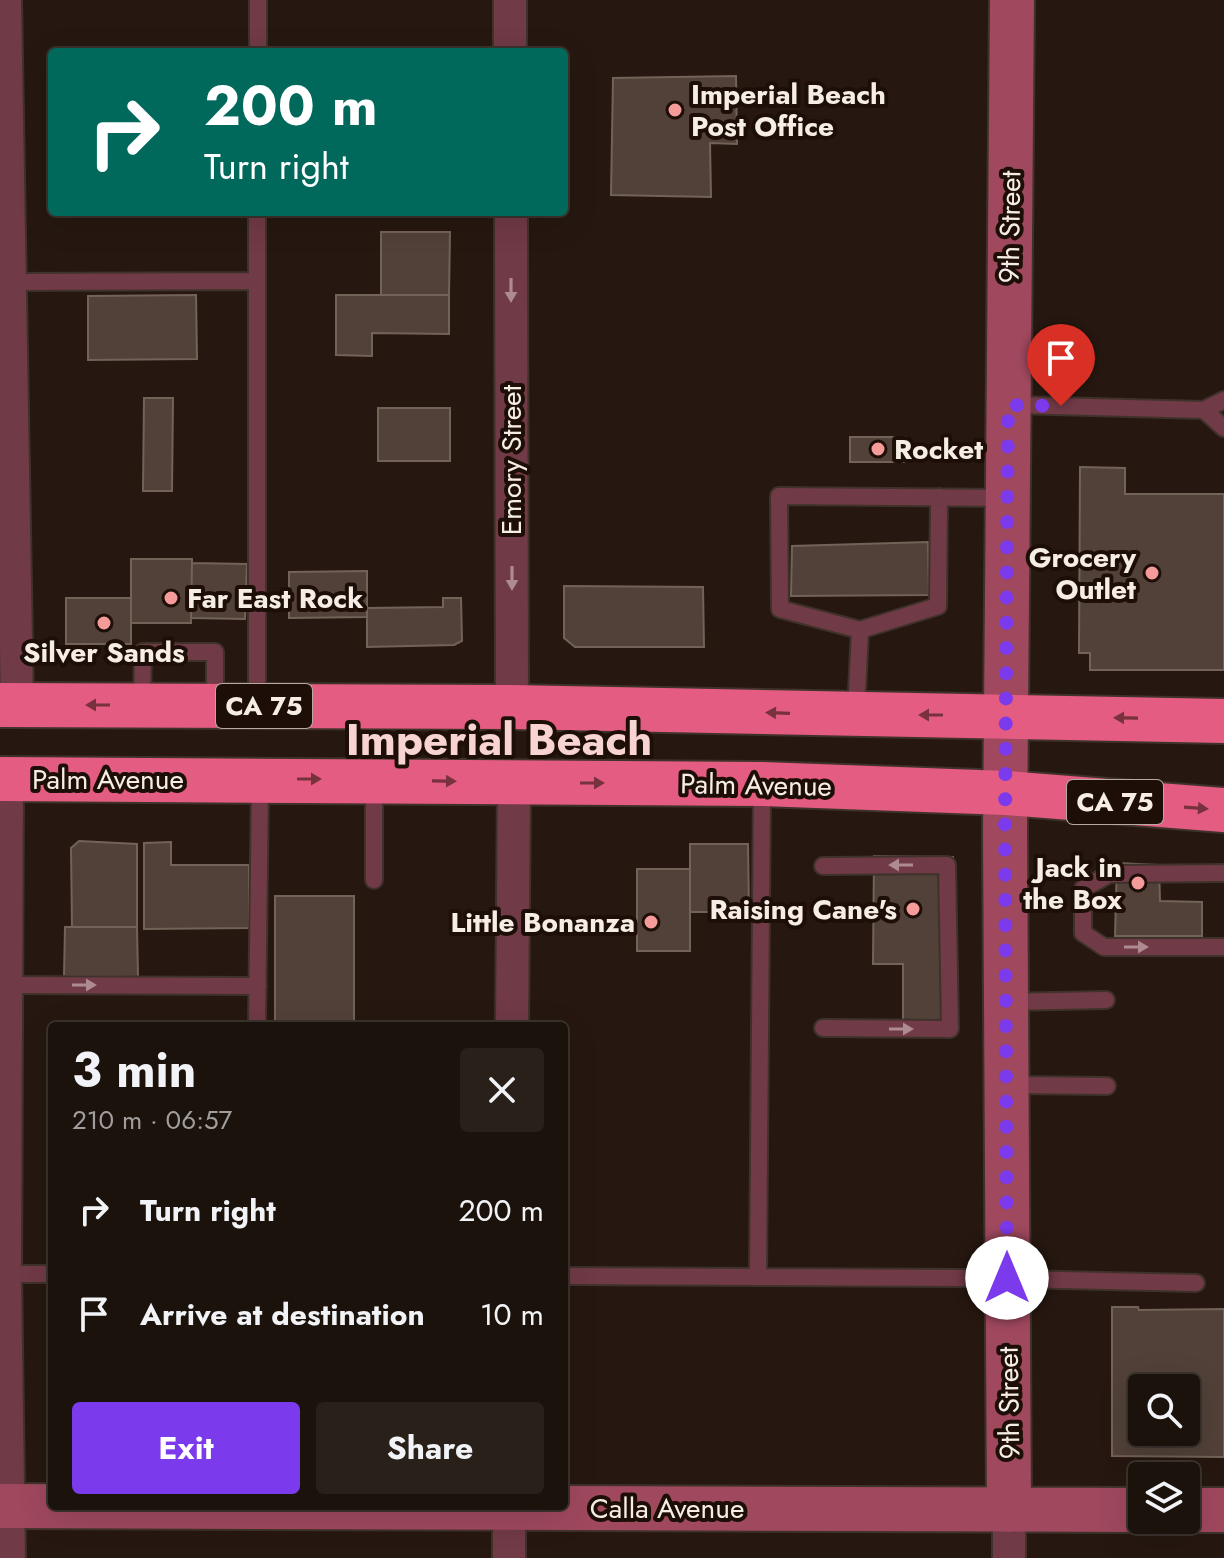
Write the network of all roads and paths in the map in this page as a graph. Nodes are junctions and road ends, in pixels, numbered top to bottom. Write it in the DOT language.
graph roads {
  1 [pos="5,0"];
  2 [pos="258,0"];
  3 [pos="510,0"];
  4 [pos="1012,0"];
  5 [pos="258,48"];
  6 [pos="510,48"];
  7 [pos="257,216"];
  8 [pos="511,216"];
  9 [pos="257,281"];
  10 [pos="9,282"];
  11 [pos="1224,400"];
  12 [pos="1008,405"];
  13 [pos="1204,410"];
  14 [pos="1224,428"];
  15 [pos="939,497"];
  16 [pos="1008,498"];
  17 [pos="860,630"];
  18 [pos="236,706"];
  19 [pos="512,707"];
  20 [pos="6,715"];
  21 [pos="856,715"];
  22 [pos="1006,717"];
  23 [pos="1224,721"];
  24 [pos="3,779"];
  25 [pos="374,779"];
  26 [pos="260,780"];
  27 [pos="514,782"];
  28 [pos="762,784"];
  29 [pos="1006,793"];
  30 [pos="1224,810"];
  31 [pos="823,866"];
  32 [pos="1224,873"];
  33 [pos="374,880"];
  34 [pos="1224,947"];
  35 [pos="6,985"];
  36 [pos="258,986"];
  37 [pos="1106,1000"];
  38 [pos="1006,1002"];
  39 [pos="257,1022"];
  40 [pos="512,1022"];
  41 [pos="823,1028"];
  42 [pos="1006,1085"];
  43 [pos="1107,1086"];
  44 [pos="2,1274"];
  45 [pos="48,1274"];
  46 [pos="568,1276"];
  47 [pos="758,1277"];
  48 [pos="1007,1278"];
  49 [pos="1196,1283"];
  50 [pos="5,1506"];
  51 [pos="48,1506"];
  52 [pos="568,1507"];
  53 [pos="509,1510"];
  54 [pos="1009,1510"];
  55 [pos="1128,1510"];
  56 [pos="1200,1510"];
  57 [pos="1224,1510"];
  58 [pos="9,1558"];
  59 [pos="509,1558"];
  60 [pos="1009,1558"];
  1 -- 10 [label="street"];
  2 -- 5 [label="lane"];
  3 -- 6 [label="street"];
  4 -- 12 [label="street, 9th Street"];
  7 -- 9 [label="lane"];
  8 -- 19 [label="street, Emory Street, one-way"];
  9 -- 10 [label="lane"];
  9 -- 18 [label="lane"];
  10 -- 20 [label="street"];
  11 -- 13 [label="lane"];
  12 -- 13 [label="lane"];
  12 -- 16 [label="street, 9th Street"];
  13 -- 14 [label="lane"];
  15 -- 16 [label="lane"];
  15 -- 17 [label="lane"];
  15 -- 17 [label="lane"];
  16 -- 22 [label="street, 9th Street"];
  17 -- 21 [label="lane"];
  18 -- 19 [label="highway, CA 75"];
  18 -- 20 [label="highway, CA 75, one-way"];
  21 -- 19 [label="highway, CA 75, one-way"];
  22 -- 21 [label="highway, CA 75, one-way"];
  23 -- 22 [label="highway, CA 75, one-way"];
  22 -- 29 [label="street, 9th Street"];
  24 -- 26 [label="highway, Palm Avenue / CA 75"];
  24 -- 35 [label="street"];
  26 -- 25 [label="highway, Palm Avenue / CA 75, one-way"];
  25 -- 27 [label="highway, Palm Avenue / CA 75, one-way"];
  25 -- 33 [label="lane"];
  26 -- 36 [label="lane"];
  27 -- 28 [label="highway, Palm Avenue / CA 75, one-way"];
  27 -- 40 [label="street"];
  28 -- 29 [label="highway, Palm Avenue / CA 75"];
  28 -- 47 [label="lane"];
  29 -- 30 [label="highway, Palm Avenue / CA 75, one-way"];
  29 -- 38 [label="street, 9th Street"];
  41 -- 31 [label="lane, one-way"];
  32 -- 34 [label="lane, one-way"];
  35 -- 36 [label="lane, one-way"];
  35 -- 44 [label="street"];
  36 -- 39 [label="lane"];
  37 -- 38 [label="lane"];
  38 -- 42 [label="street, 9th Street"];
  42 -- 43 [label="lane"];
  42 -- 48 [label="street, 9th Street"];
  44 -- 45 [label="lane"];
  44 -- 50 [label="street"];
  46 -- 47 [label="lane"];
  47 -- 48 [label="lane"];
  48 -- 49 [label="lane"];
  48 -- 54 [label="street, 9th Street"];
  50 -- 51 [label="street, Calla Avenue"];
  50 -- 58 [label="street"];
  52 -- 54 [label="street, Calla Avenue"];
  53 -- 59 [label="street"];
  54 -- 55 [label="street, Calla Avenue"];
  54 -- 60 [label="street, 9th Street"];
  56 -- 57 [label="street"];
}
